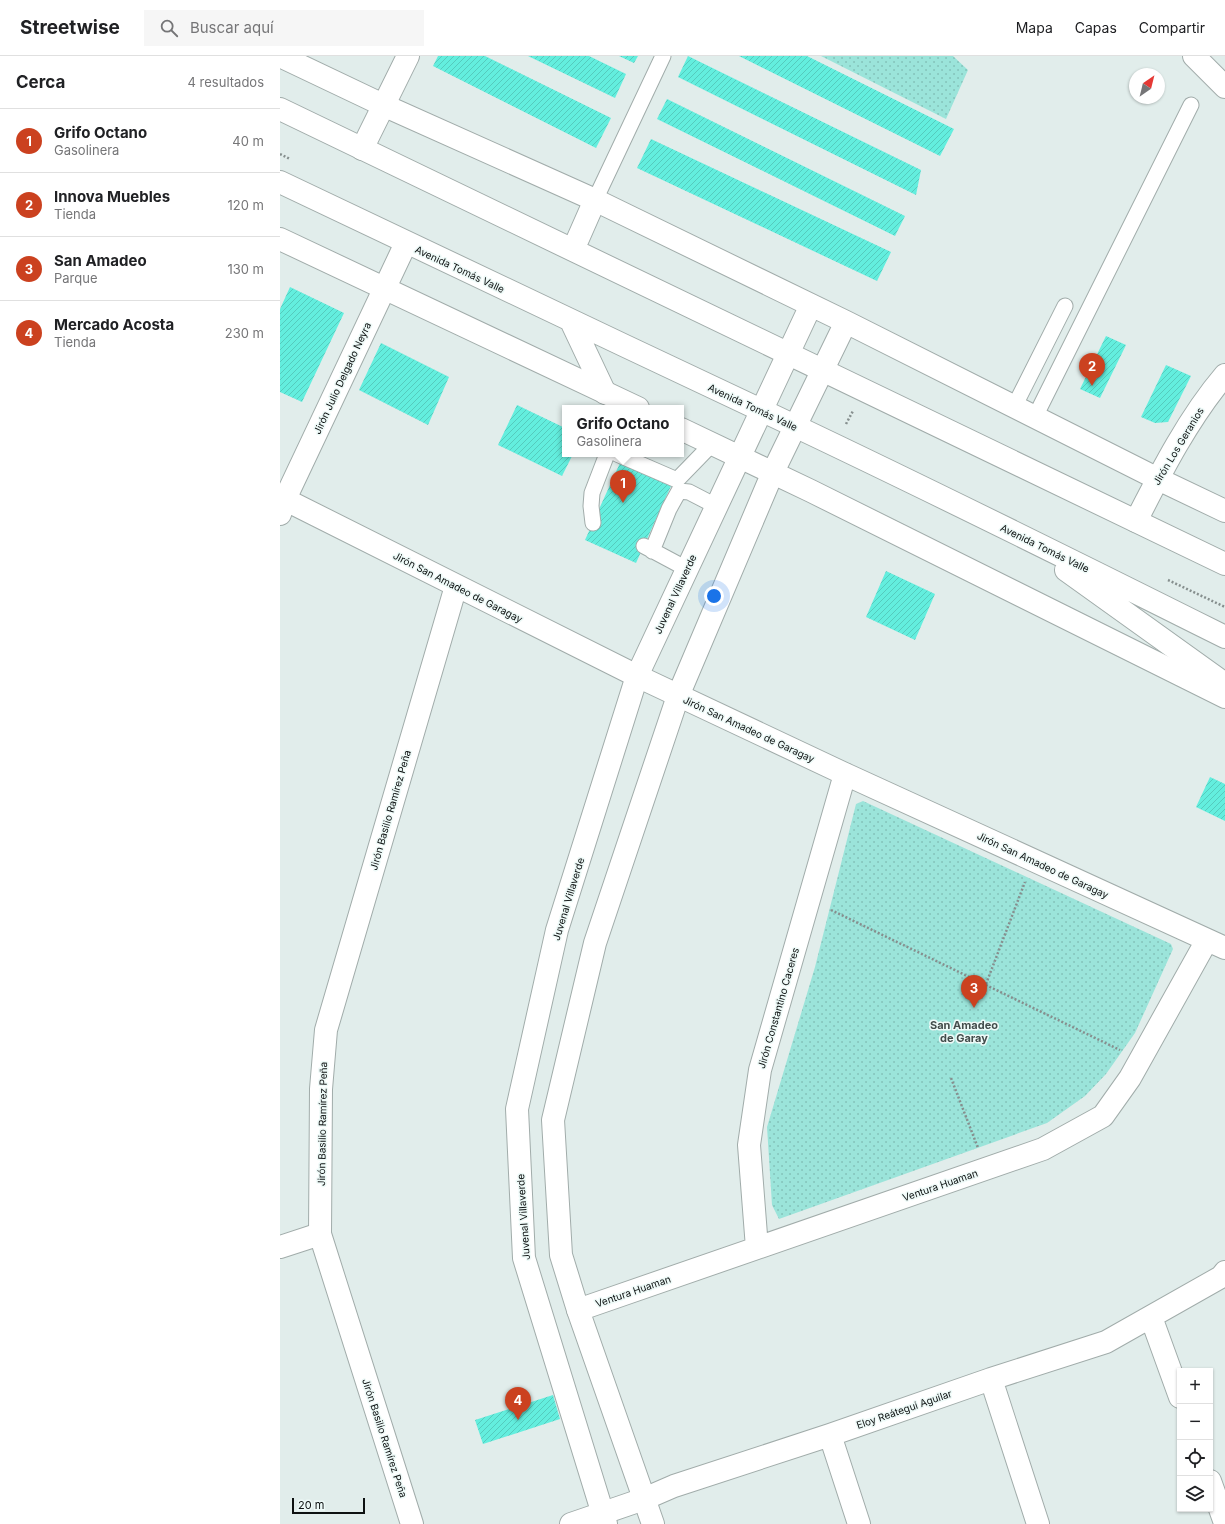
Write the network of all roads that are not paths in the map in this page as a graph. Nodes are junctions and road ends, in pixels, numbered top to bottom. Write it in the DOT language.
graph roads {
  1 [pos="280,56"];
  2 [pos="408,56"];
  3 [pos="664,56"];
  4 [pos="1194,56"];
  5 [pos="1225,87"];
  6 [pos="383,105"];
  7 [pos="1191,105"];
  8 [pos="280,109"];
  9 [pos="362,149"];
  10 [pos="280,182"];
  11 [pos="595,200"];
  12 [pos="280,240"];
  13 [pos="406,243"];
  14 [pos="573,250"];
  15 [pos="385,288"];
  16 [pos="811,305"];
  17 [pos="1064,306"];
  18 [pos="571,321"];
  19 [pos="846,322"];
  20 [pos="787,354"];
  21 [pos="822,370"];
  22 [pos="1225,375"];
  23 [pos="606,393"];
  24 [pos="629,405"];
  25 [pos="1014,407"];
  26 [pos="761,411"];
  27 [pos="1035,417"];
  28 [pos="796,427"];
  29 [pos="684,430"];
  30 [pos="712,444"];
  31 [pos="740,456"];
  32 [pos="607,457"];
  33 [pos="623,457"];
  34 [pos="774,472"];
  35 [pos="1158,479"];
  36 [pos="678,485"];
  37 [pos="282,503"];
  38 [pos="716,506"];
  39 [pos="1225,511"];
  40 [pos="1136,521"];
  41 [pos="593,523"];
  42 [pos="1015,532"];
  43 [pos="1225,564"];
  44 [pos="687,569"];
  45 [pos="456,586"];
  46 [pos="1225,637"];
  47 [pos="637,676"];
  48 [pos="1225,684"];
  49 [pos="678,696"];
  50 [pos="1225,697"];
  51 [pos="845,774"];
  52 [pos="1216,944"];
  53 [pos="320,1234"];
  54 [pos="280,1247"];
  55 [pos="757,1248"];
  56 [pos="1225,1272"];
  57 [pos="578,1310"];
  58 [pos="1151,1316"];
  59 [pos="991,1379"];
  60 [pos="1177,1389"];
  61 [pos="830,1435"];
  62 [pos="1217,1490"];
  63 [pos="644,1499"];
  64 [pos="605,1518"];
  65 [pos="1225,1523"];
  66 [pos="412,1524"];
  67 [pos="572,1524"];
  68 [pos="653,1524"];
  69 [pos="859,1524"];
  70 [pos="1038,1524"];
  1 -- 6 [label="street"];
  2 -- 6 [label="street"];
  3 -- 11 [label="lane"];
  4 -- 5 [label="street"];
  6 -- 9 [label="street"];
  6 -- 11 [label="street"];
  7 -- 27 [label="lane"];
  8 -- 9 [label="street"];
  9 -- 14 [label="street"];
  10 -- 13 [label="street, Avenida Tomás Valle"];
  11 -- 14 [label="street"];
  11 -- 16 [label="street"];
  12 -- 15 [label="street"];
  13 -- 15 [label="street, Jirón Julio Delgado Neyra"];
  13 -- 18 [label="street, Avenida Tomás Valle"];
  14 -- 20 [label="street"];
  15 -- 23 [label="street"];
  15 -- 37 [label="street, Jirón Julio Delgado Neyra"];
  16 -- 19 [label="street"];
  16 -- 20 [label="street, Juvenal Villaverde"];
  17 -- 25 [label="lane"];
  18 -- 23 [label="street"];
  18 -- 26 [label="street, Avenida Tomás Valle"];
  19 -- 21 [label="street"];
  19 -- 25 [label="street"];
  20 -- 21 [label="street"];
  20 -- 26 [label="street, Juvenal Villaverde"];
  21 -- 28 [label="street"];
  21 -- 40 [label="street"];
  22 -- 35 [label="street, Jirón Los Geranios"];
  23 -- 24 [label="street"];
  25 -- 27 [label="street"];
  26 -- 28 [label="street, Avenida Tomás Valle"];
  26 -- 31 [label="street, Juvenal Villaverde"];
  27 -- 35 [label="street"];
  28 -- 34 [label="street"];
  28 -- 42 [label="street, Avenida Tomás Valle"];
  29 -- 30 [label="street"];
  30 -- 31 [label="street"];
  30 -- 36 [label="lane"];
  31 -- 34 [label="street"];
  31 -- 38 [label="street, Juvenal Villaverde"];
  32 -- 41 [label="lane"];
  33 -- 36 [label="lane"];
  34 -- 49 [label="street"];
  34 -- 50 [label="street"];
  35 -- 39 [label="street"];
  35 -- 40 [label="street, Jirón Los Geranios"];
  36 -- 38 [label="lane"];
  36 -- 44 [label="lane"];
  37 -- 45 [label="street, Jirón San Amadeo de Garagay"];
  38 -- 44 [label="street, Juvenal Villaverde"];
  40 -- 43 [label="street"];
  42 -- 46 [label="street, Avenida Tomás Valle"];
  42 -- 48 [label="street"];
  44 -- 47 [label="street, Juvenal Villaverde"];
  45 -- 47 [label="street, Jirón San Amadeo de Garagay"];
  45 -- 53 [label="street, Jirón Basilio Ramírez Peña"];
  47 -- 49 [label="street, Jirón San Amadeo de Garagay"];
  47 -- 64 [label="street, Juvenal Villaverde"];
  49 -- 51 [label="street, Jirón San Amadeo de Garagay"];
  49 -- 57 [label="street"];
  51 -- 52 [label="street, Jirón San Amadeo de Garagay"];
  51 -- 55 [label="street, Jirón Constantino Caceres"];
  52 -- 55 [label="street, Ventura Huaman"];
  53 -- 54 [label="street"];
  53 -- 66 [label="street, Jirón Basilio Ramírez Peña"];
  55 -- 57 [label="street, Ventura Huaman"];
  56 -- 58 [label="street, Eloy Reátegui Aguilar"];
  57 -- 63 [label="street"];
  58 -- 59 [label="street, Eloy Reátegui Aguilar"];
  58 -- 60 [label="street"];
  59 -- 61 [label="street, Eloy Reátegui Aguilar"];
  59 -- 70 [label="street"];
  61 -- 63 [label="street, Eloy Reátegui Aguilar"];
  61 -- 69 [label="street"];
  62 -- 65 [label="street"];
  63 -- 64 [label="street, Eloy Reátegui Aguilar"];
  63 -- 68 [label="street"];
  64 -- 67 [label="street, Eloy Reátegui Aguilar"];
}
